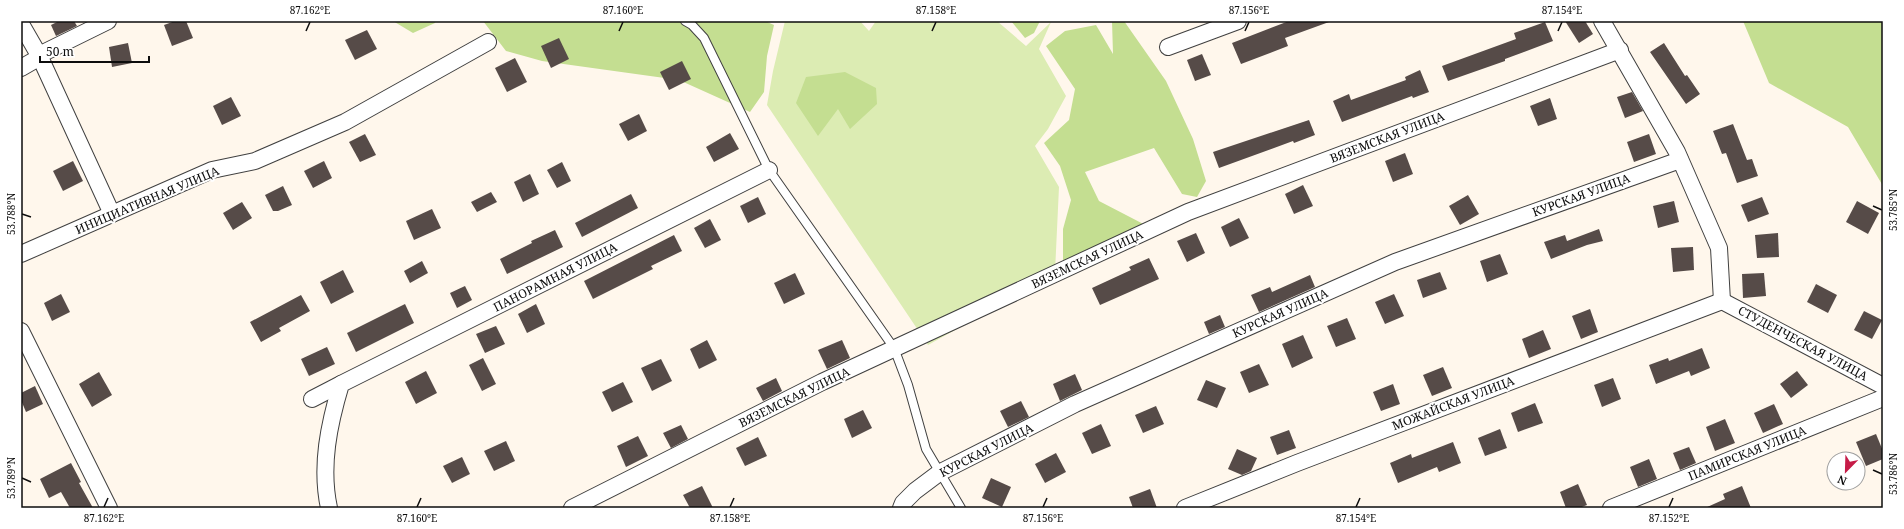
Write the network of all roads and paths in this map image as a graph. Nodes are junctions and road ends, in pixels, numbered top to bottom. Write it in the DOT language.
graph roads {
  1 [pos="108,21"];
  2 [pos="685,21"];
  3 [pos="1238,21"];
  4 [pos="1602,21"];
  5 [pos="21,24"];
  6 [pos="488,42"];
  7 [pos="1168,47"];
  8 [pos="1620,50"];
  9 [pos="40,57"];
  10 [pos="21,68"];
  11 [pos="1680,160"];
  12 [pos="769,170"];
  13 [pos="112,214"];
  14 [pos="21,254"];
  15 [pos="1722,301"];
  16 [pos="21,331"];
  17 [pos="894,348"];
  18 [pos="341,384"];
  19 [pos="1883,386"];
  20 [pos="312,398"];
  21 [pos="1883,398"];
  22 [pos="939,473"];
  23 [pos="109,508"];
  24 [pos="329,508"];
  25 [pos="572,508"];
  26 [pos="901,508"];
  27 [pos="961,508"];
  28 [pos="1185,508"];
  29 [pos="1611,508"];
  1 -- 9 [label="street"];
  2 -- 12 [label="lane"];
  3 -- 7 [label="street"];
  4 -- 8 [label="street"];
  5 -- 9 [label="street"];
  6 -- 13 [label="street, ИНИЦИАТИВНАЯ УЛИЦА"];
  8 -- 11 [label="street"];
  8 -- 17 [label="street, ВЯЗЕМСКАЯ УЛИЦА"];
  9 -- 10 [label="street"];
  9 -- 13 [label="street"];
  11 -- 15 [label="street"];
  11 -- 22 [label="street, КУРСКАЯ УЛИЦА"];
  12 -- 17 [label="lane"];
  12 -- 18 [label="street, ПАНОРАМНАЯ УЛИЦА"];
  13 -- 14 [label="street, ИНИЦИАТИВНАЯ УЛИЦА"];
  15 -- 19 [label="street, СТУДЕНЧЕСКАЯ УЛИЦА"];
  15 -- 28 [label="street, МОЖАЙСКАЯ УЛИЦА"];
  16 -- 23 [label="street"];
  17 -- 22 [label="lane"];
  17 -- 25 [label="street, ВЯЗЕМСКАЯ УЛИЦА"];
  18 -- 20 [label="street, ПАНОРАМНАЯ УЛИЦА"];
  18 -- 24 [label="street"];
  21 -- 29 [label="street, ПАМИРСКАЯ УЛИЦА"];
  22 -- 26 [label="street, КУРСКАЯ УЛИЦА"];
  22 -- 27 [label="lane"];
}
